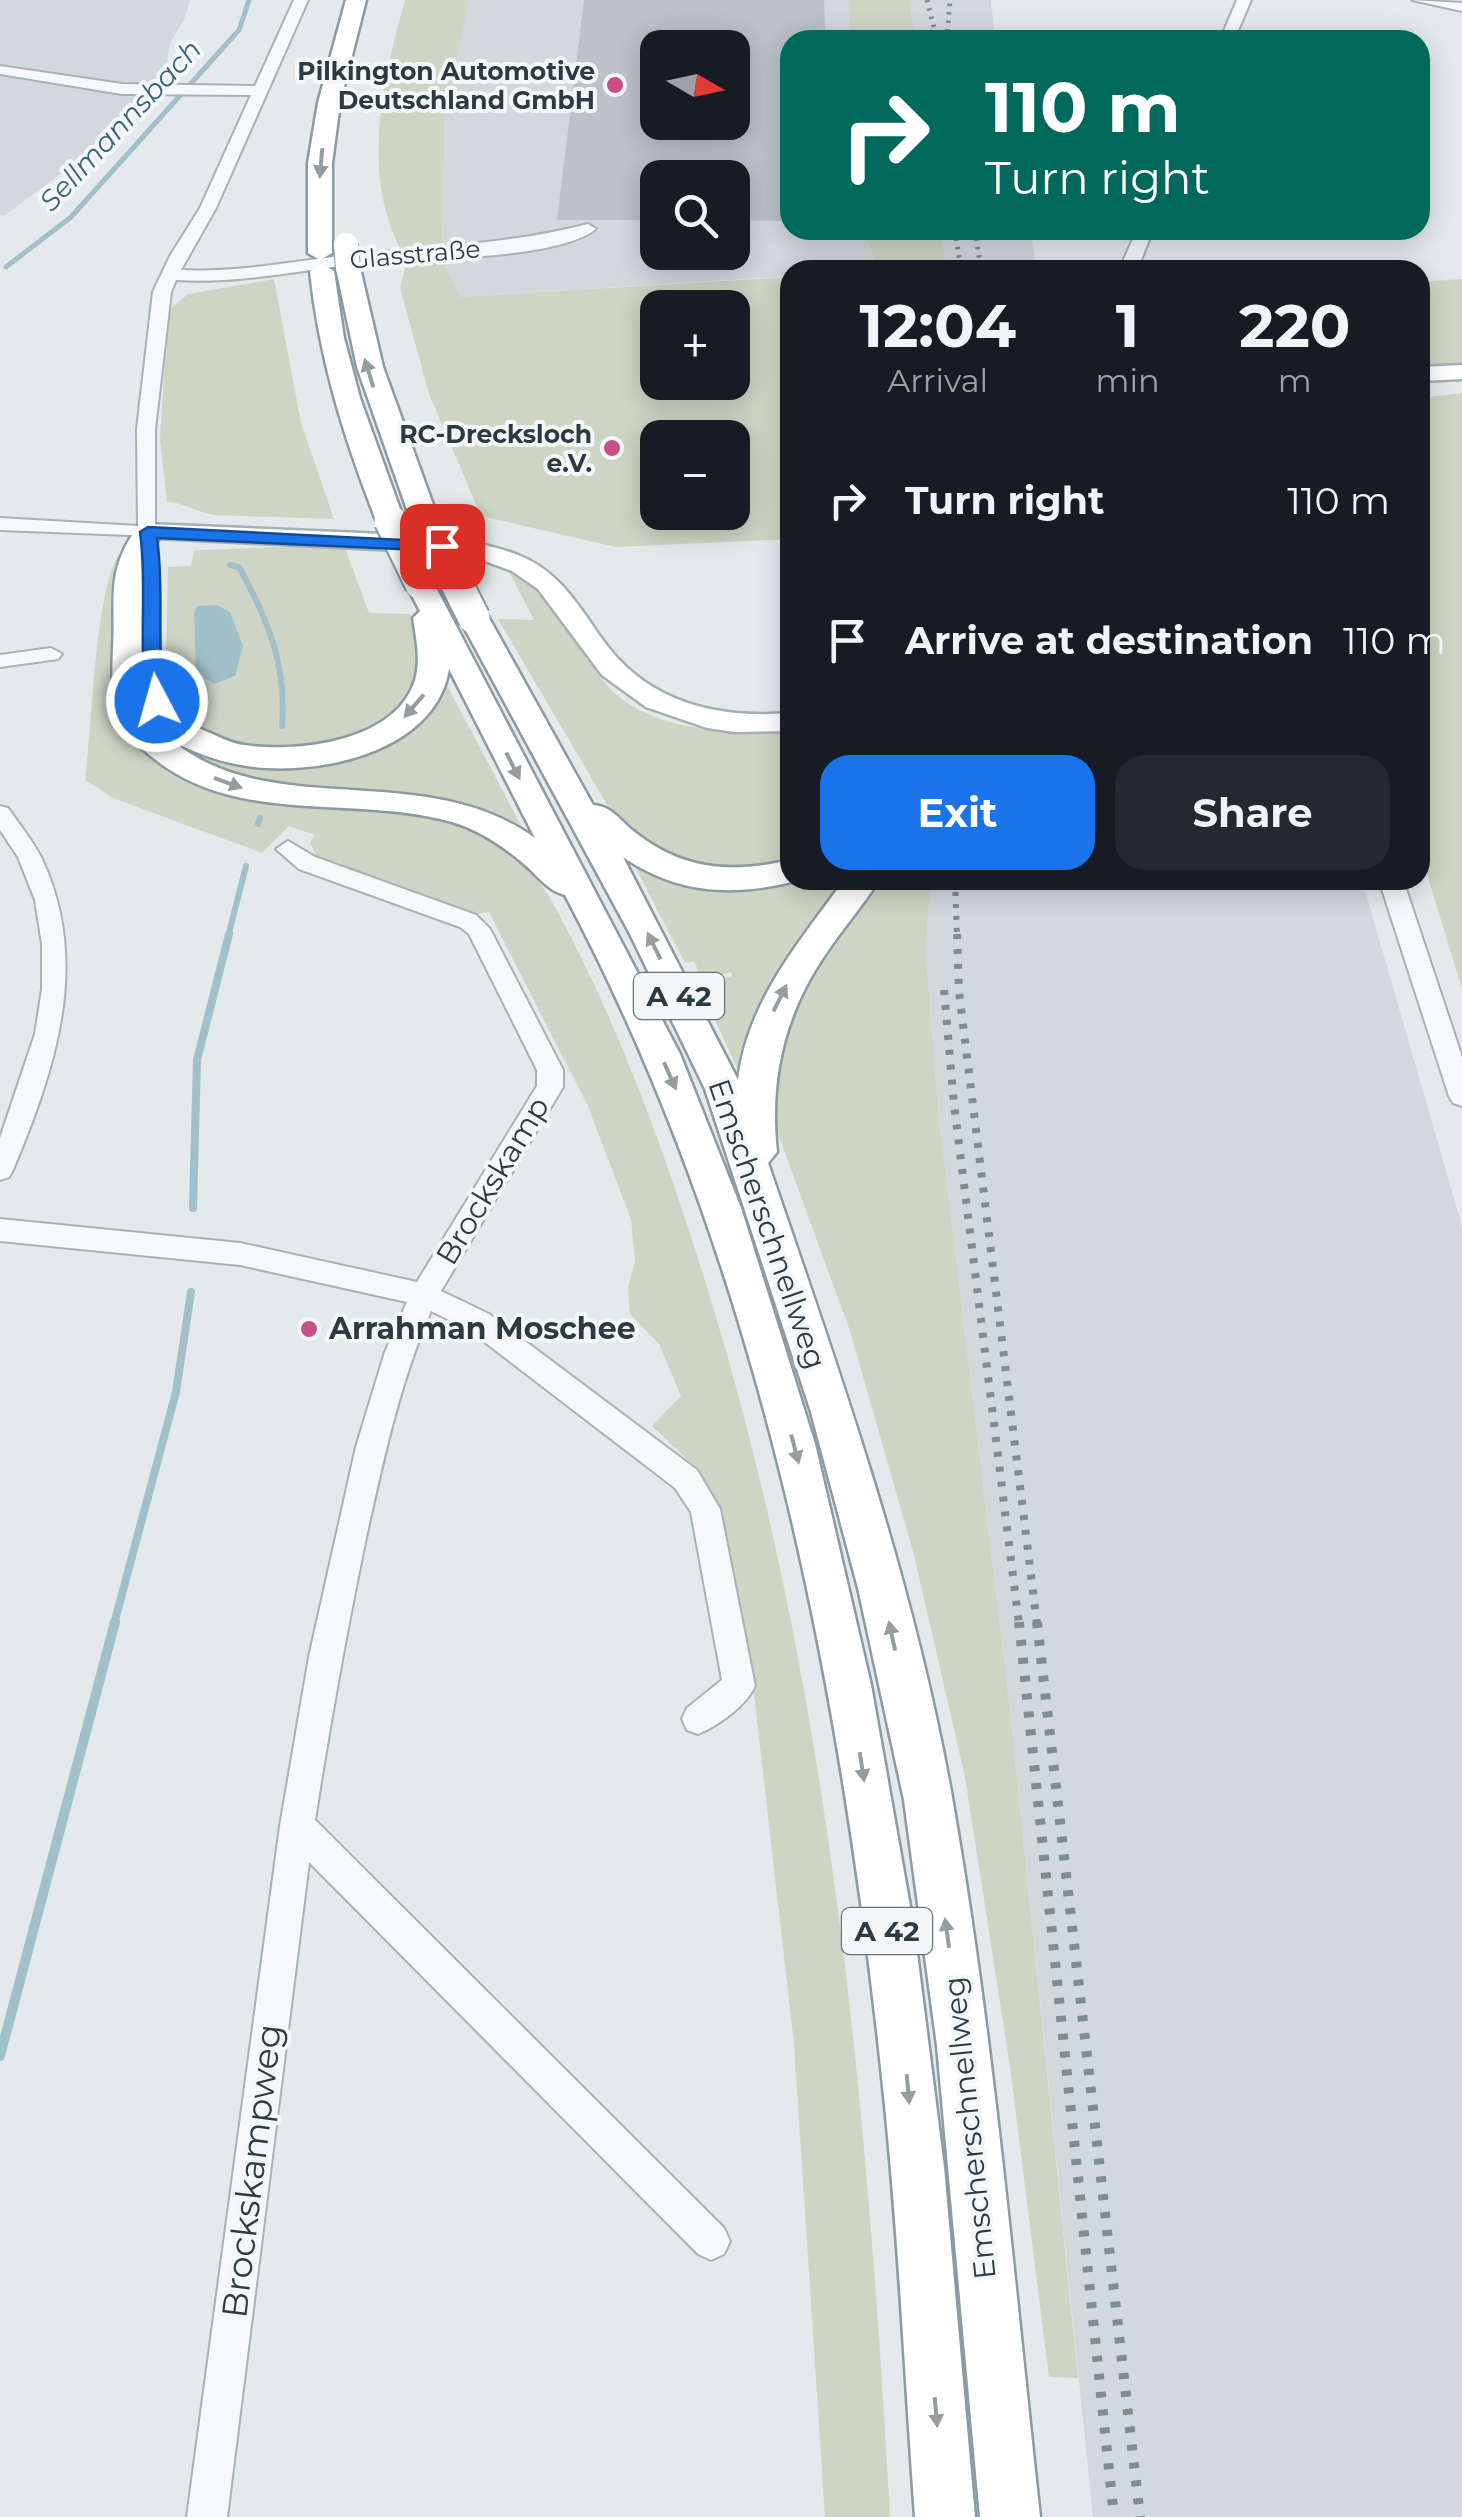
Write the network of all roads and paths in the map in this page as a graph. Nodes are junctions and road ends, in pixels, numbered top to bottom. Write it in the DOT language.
graph roads {
  1 [pos="301,0"];
  2 [pos="356,0"];
  3 [pos="378,0"];
  4 [pos="1244,0"];
  5 [pos="1419,0"];
  6 [pos="1462,7"];
  7 [pos="1231,30"];
  8 [pos="0,70"];
  9 [pos="258,92"];
  10 [pos="351,119"];
  11 [pos="588,229"];
  12 [pos="336,252"];
  13 [pos="165,283"];
  14 [pos="0,524"];
  15 [pos="148,532"];
  16 [pos="433,616"];
  17 [pos="51,654"];
  18 [pos="0,661"];
  19 [pos="631,686"];
  20 [pos="780,705"];
  21 [pos="780,722"];
  22 [pos="559,774"];
  23 [pos="0,813"];
  24 [pos="288,849"];
  25 [pos="780,873"];
  26 [pos="855,890"];
  27 [pos="1394,890"];
  28 [pos="601,924"];
  29 [pos="1462,1096"];
  30 [pos="0,1170"];
  31 [pos="0,1230"];
  32 [pos="771,1230"];
  33 [pos="424,1295"];
  34 [pos="698,1719"];
  35 [pos="297,1826"];
  36 [pos="711,2241"];
  37 [pos="207,2517"];
  38 [pos="945,2517"];
  39 [pos="1010,2517"];
  1 -- 9 [label="street"];
  2 -- 12 [label="highway, Emscherschnellweg / A 42, one-way"];
  3 -- 10 [label="highway"];
  4 -- 7 [label="street"];
  5 -- 6 [label="street"];
  8 -- 9 [label="street"];
  9 -- 13 [label="street"];
  11 -- 13 [label="street, Glasstraße"];
  12 -- 16 [label="highway, Emscherschnellweg / A 42, bridge"];
  22 -- 12 [label="highway, Emscherschnellweg / A 42, one-way, bridge"];
  13 -- 15 [label="street"];
  14 -- 15 [label="street"];
  16 -- 15 [label="highway, one-way"];
  15 -- 19 [label="main road"];
  15 -- 28 [label="highway, one-way"];
  16 -- 28 [label="highway, Emscherschnellweg / A 42, one-way"];
  17 -- 18 [label="street"];
  19 -- 20 [label="main road"];
  19 -- 21 [label="main road"];
  22 -- 25 [label="highway"];
  32 -- 22 [label="highway, Emscherschnellweg / A 42, one-way"];
  23 -- 30 [label="street"];
  24 -- 33 [label="street, Brockskamp"];
  32 -- 26 [label="highway, one-way"];
  27 -- 29 [label="street"];
  28 -- 38 [label="highway, Emscherschnellweg / A 42, one-way"];
  31 -- 33 [label="street, Brockskamp"];
  39 -- 32 [label="highway, Emscherschnellweg / A 42, one-way"];
  33 -- 34 [label="street, Brockskamp"];
  33 -- 35 [label="street, Brockskampweg"];
  35 -- 36 [label="street"];
  35 -- 37 [label="street, Brockskampweg"];
}
